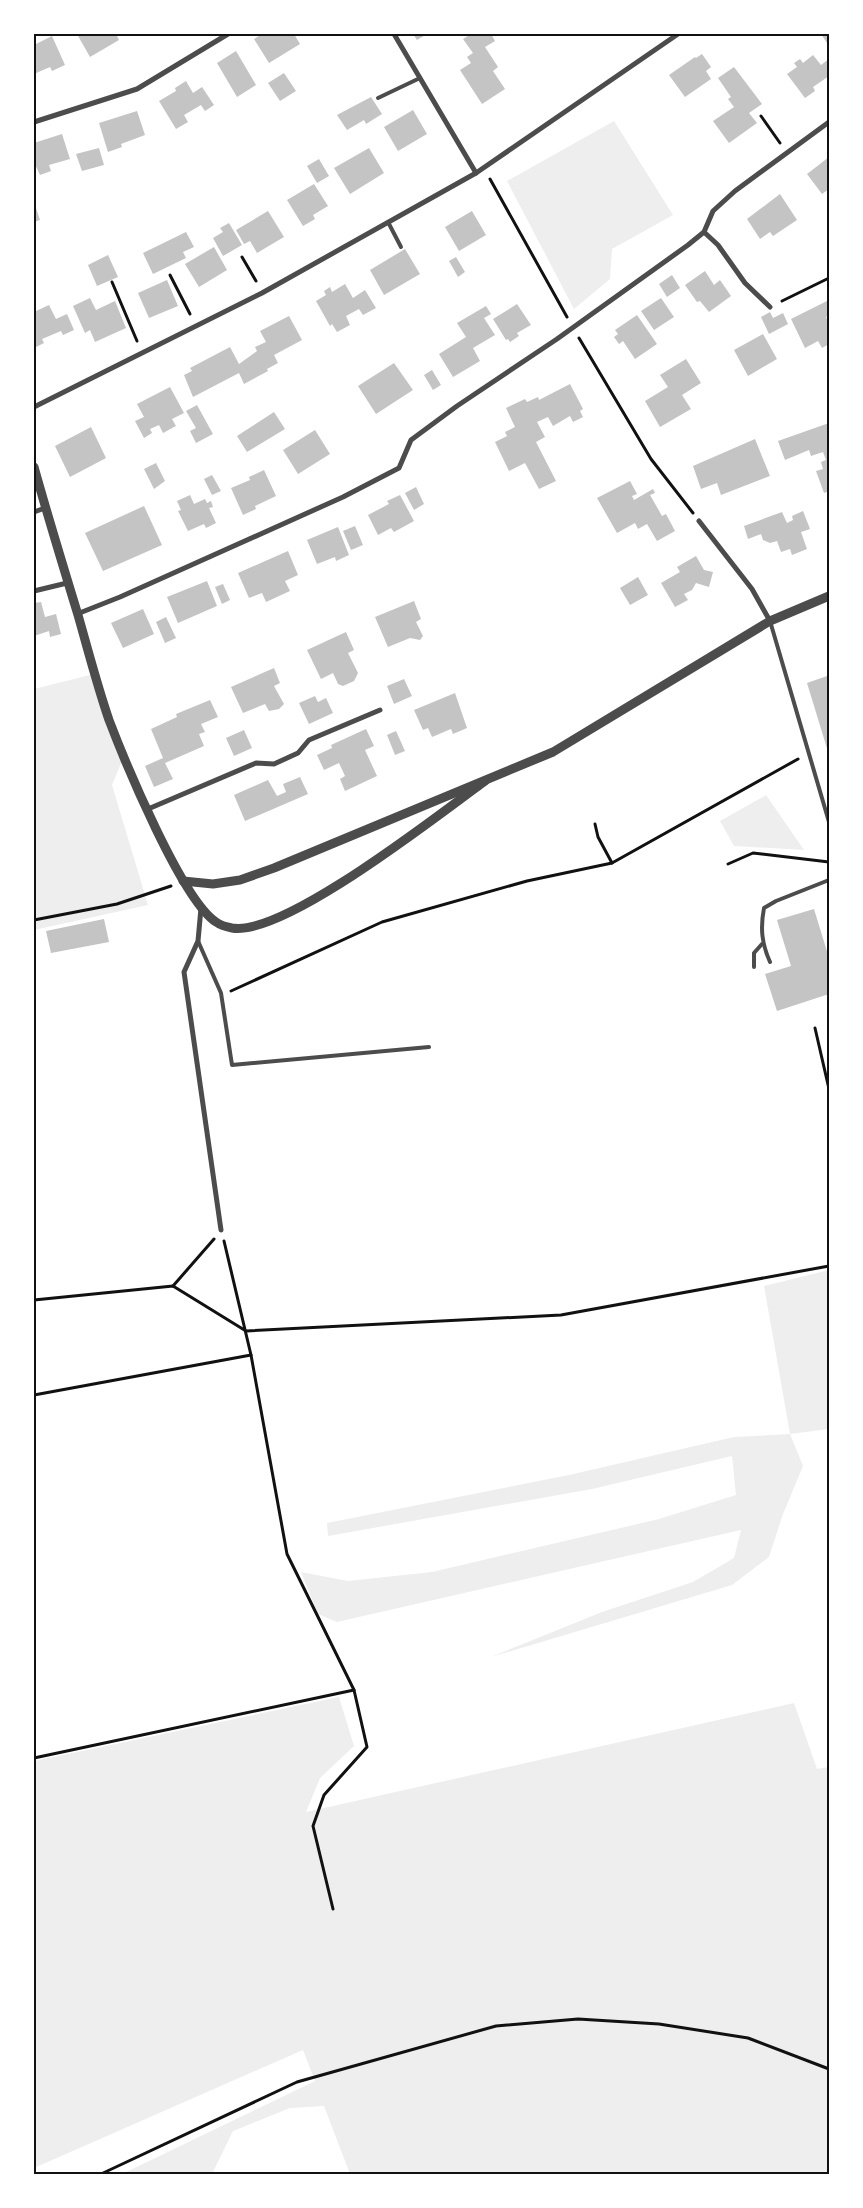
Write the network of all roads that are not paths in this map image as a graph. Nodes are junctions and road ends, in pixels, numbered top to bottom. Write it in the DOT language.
graph roads {
  1 [pos="228,34"];
  2 [pos="394,34"];
  3 [pos="678,34"];
  4 [pos="420,78"];
  5 [pos="378,98"];
  6 [pos="34,122"];
  7 [pos="829,122"];
  8 [pos="476,173"];
  9 [pos="388,222"];
  10 [pos="704,232"];
  11 [pos="401,247"];
  12 [pos="770,307"];
  13 [pos="34,408"];
  14 [pos="34,467"];
  15 [pos="46,508"];
  16 [pos="34,512"];
  17 [pos="699,521"];
  18 [pos="67,583"];
  19 [pos="34,591"];
  20 [pos="829,596"];
  21 [pos="77,614"];
  22 [pos="770,621"];
  23 [pos="380,710"];
  24 [pos="485,781"];
  25 [pos="148,808"];
  26 [pos="829,822"];
  27 [pos="829,880"];
  28 [pos="183,881"];
  29 [pos="201,907"];
  30 [pos="198,941"];
  31 [pos="762,944"];
  32 [pos="770,962"];
  33 [pos="754,967"];
  34 [pos="429,1047"];
  35 [pos="221,1230"];
  1 -- 6 [label="street"];
  2 -- 4 [label="street"];
  3 -- 8 [label="street"];
  4 -- 5 [label="lane"];
  4 -- 8 [label="street"];
  7 -- 10 [label="street"];
  8 -- 9 [label="street"];
  9 -- 11 [label="lane"];
  9 -- 13 [label="street"];
  10 -- 12 [label="street"];
  10 -- 21 [label="street"];
  14 -- 15 [label="street"];
  15 -- 16 [label="street"];
  15 -- 18 [label="street"];
  17 -- 22 [label="street"];
  18 -- 19 [label="street"];
  18 -- 21 [label="street"];
  20 -- 22 [label="street"];
  21 -- 25 [label="street"];
  22 -- 24 [label="street"];
  22 -- 26 [label="lane"];
  23 -- 25 [label="street"];
  24 -- 28 [label="street"];
  24 -- 29 [label="street"];
  25 -- 28 [label="street"];
  27 -- 31 [label="lane"];
  28 -- 29 [label="street"];
  29 -- 30 [label="street"];
  30 -- 34 [label="lane"];
  30 -- 35 [label="street"];
  31 -- 32 [label="lane"];
  31 -- 33 [label="lane"];
}
